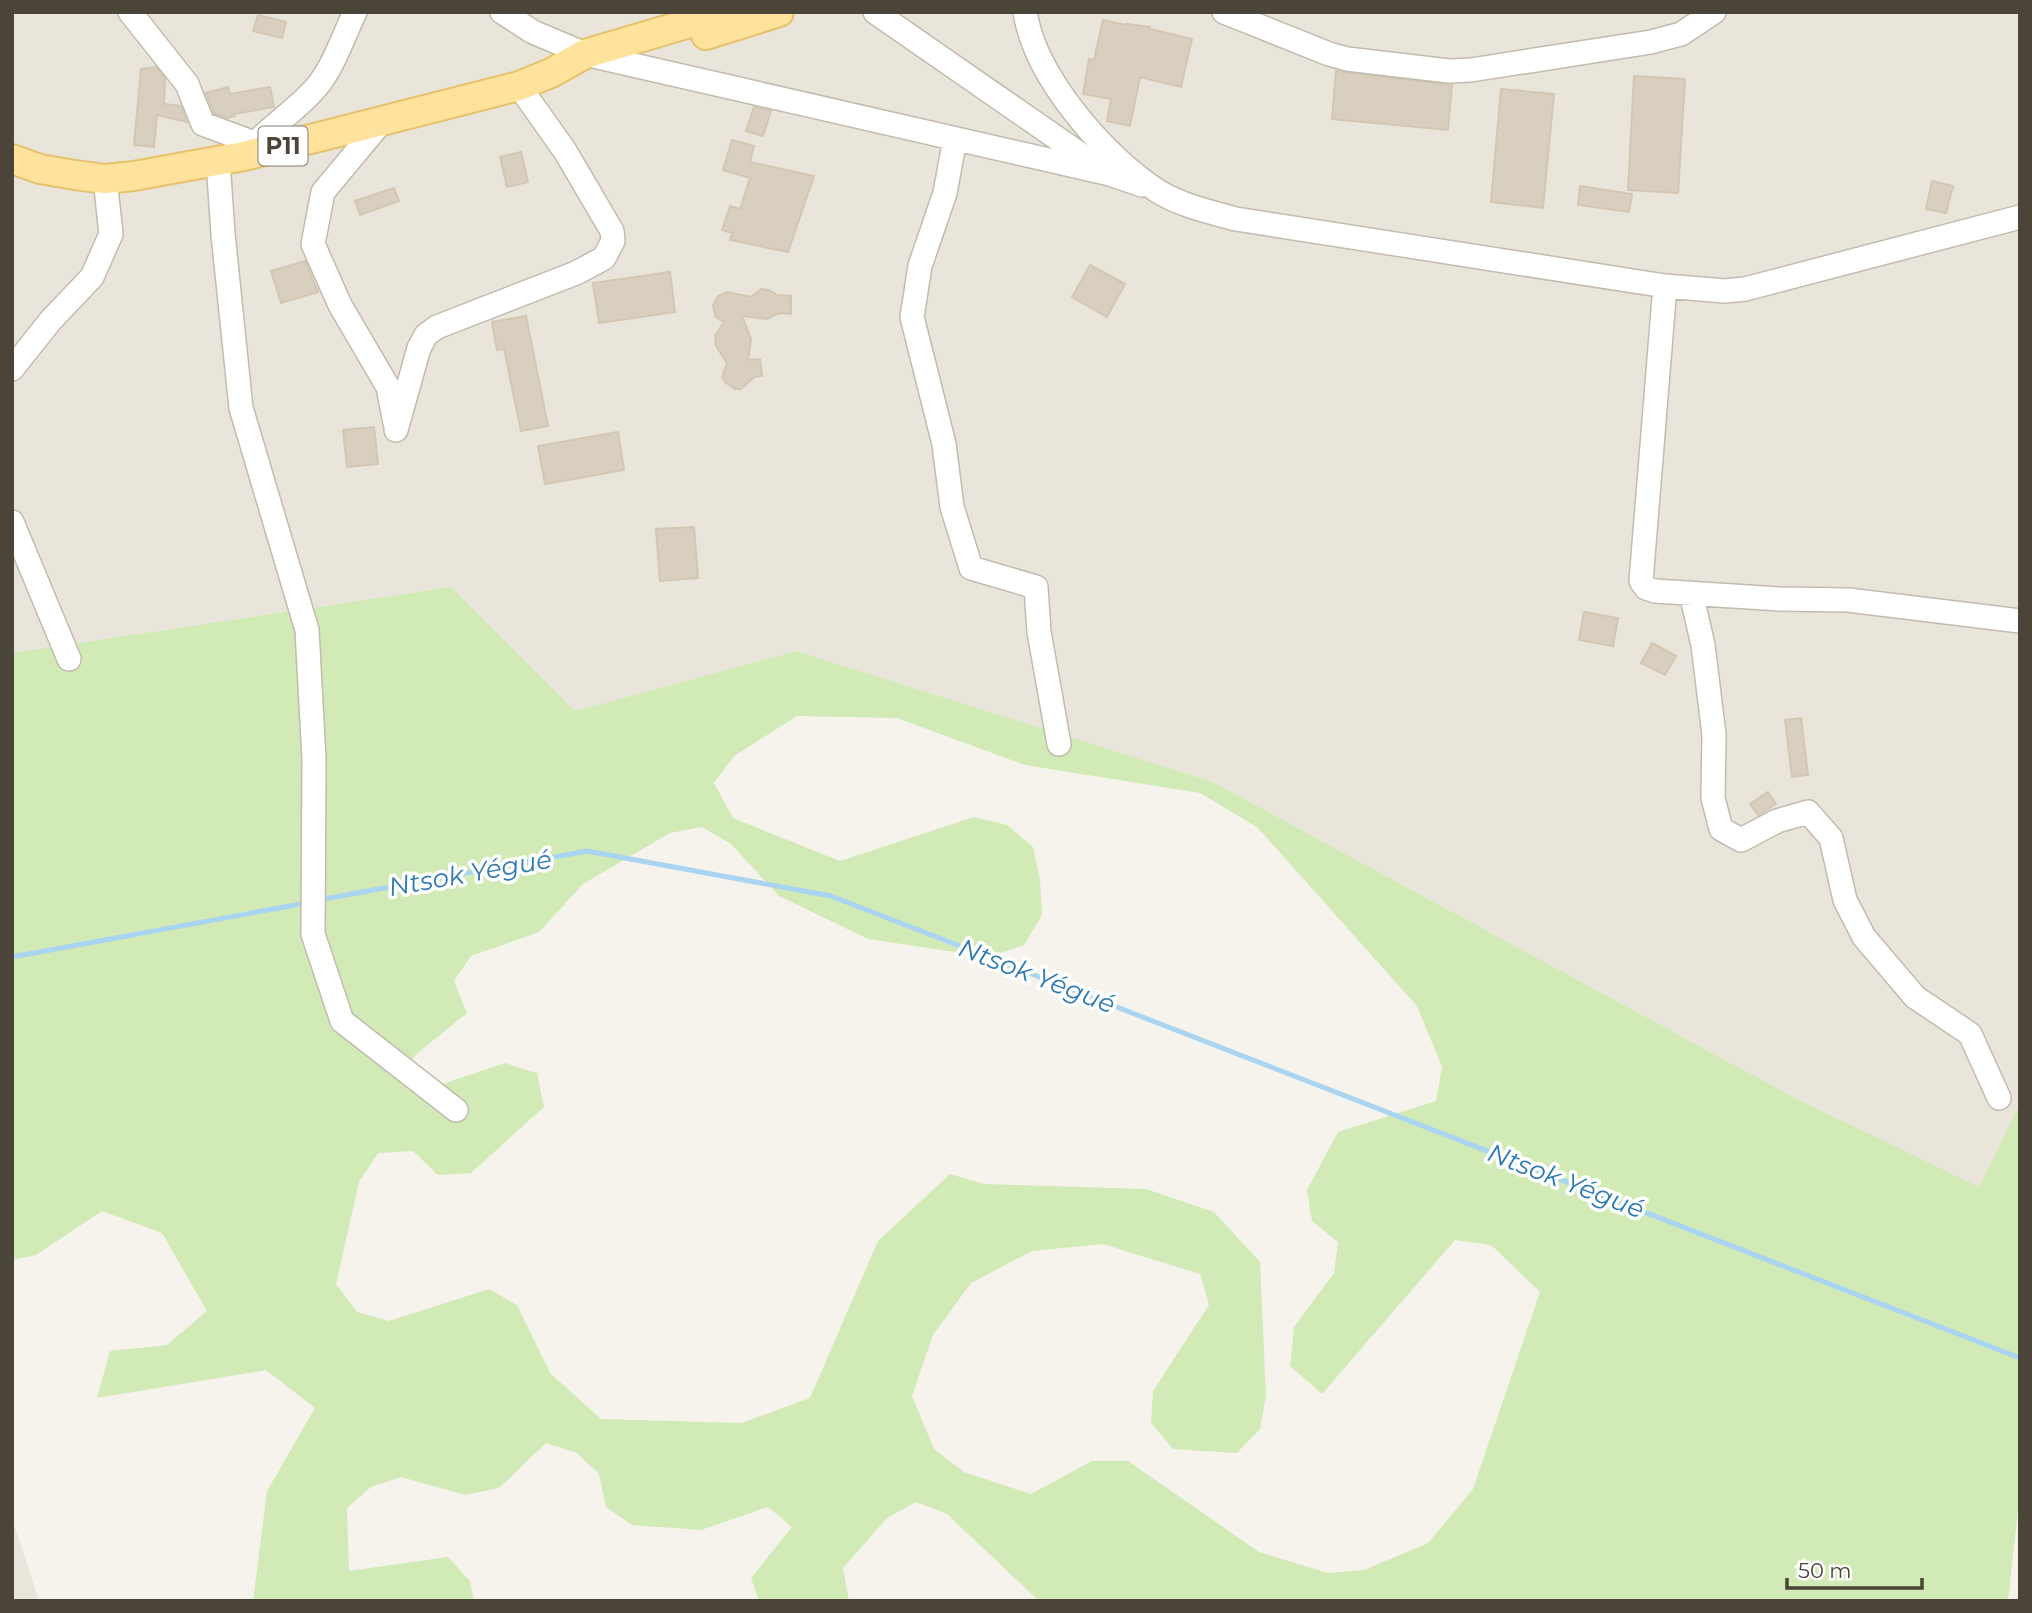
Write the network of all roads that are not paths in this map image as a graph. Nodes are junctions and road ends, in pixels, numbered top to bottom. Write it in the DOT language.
graph roads {
  1 [pos="130,12"];
  2 [pos="355,12"];
  3 [pos="502,12"];
  4 [pos="727,12"];
  5 [pos="779,12"];
  6 [pos="875,12"];
  7 [pos="1024,12"];
  8 [pos="1224,12"];
  9 [pos="1714,12"];
  10 [pos="585,54"];
  11 [pos="618,61"];
  12 [pos="551,73"];
  13 [pos="519,86"];
  14 [pos="383,120"];
  15 [pos="955,139"];
  16 [pos="239,153"];
  17 [pos="12,159"];
  18 [pos="1110,174"];
  19 [pos="105,179"];
  20 [pos="1157,191"];
  21 [pos="2020,217"];
  22 [pos="1665,286"];
  23 [pos="12,369"];
  24 [pos="12,522"];
  25 [pos="1691,593"];
  26 [pos="2020,621"];
  27 [pos="69,659"];
  28 [pos="1059,744"];
  29 [pos="1999,1098"];
  30 [pos="456,1110"];
  1 -- 16 [label="street"];
  2 -- 16 [label="street"];
  3 -- 10 [label="street"];
  4 -- 10 [label="main road, P11"];
  5 -- 11 [label="main road, P11"];
  6 -- 18 [label="street"];
  7 -- 20 [label="street"];
  8 -- 9 [label="street"];
  10 -- 11 [label="street"];
  10 -- 12 [label="main road, P11"];
  11 -- 12 [label="main road, P11"];
  11 -- 15 [label="street"];
  12 -- 13 [label="main road, P11"];
  13 -- 14 [label="main road, P11"];
  13 -- 14 [label="street"];
  14 -- 16 [label="main road, P11"];
  15 -- 18 [label="street"];
  15 -- 28 [label="street"];
  16 -- 19 [label="main road, P11"];
  16 -- 30 [label="street"];
  17 -- 19 [label="main road, P11"];
  18 -- 20 [label="street"];
  19 -- 23 [label="street"];
  20 -- 22 [label="street"];
  21 -- 22 [label="street"];
  22 -- 25 [label="street"];
  24 -- 27 [label="street"];
  25 -- 26 [label="street"];
  25 -- 29 [label="street"];
}
